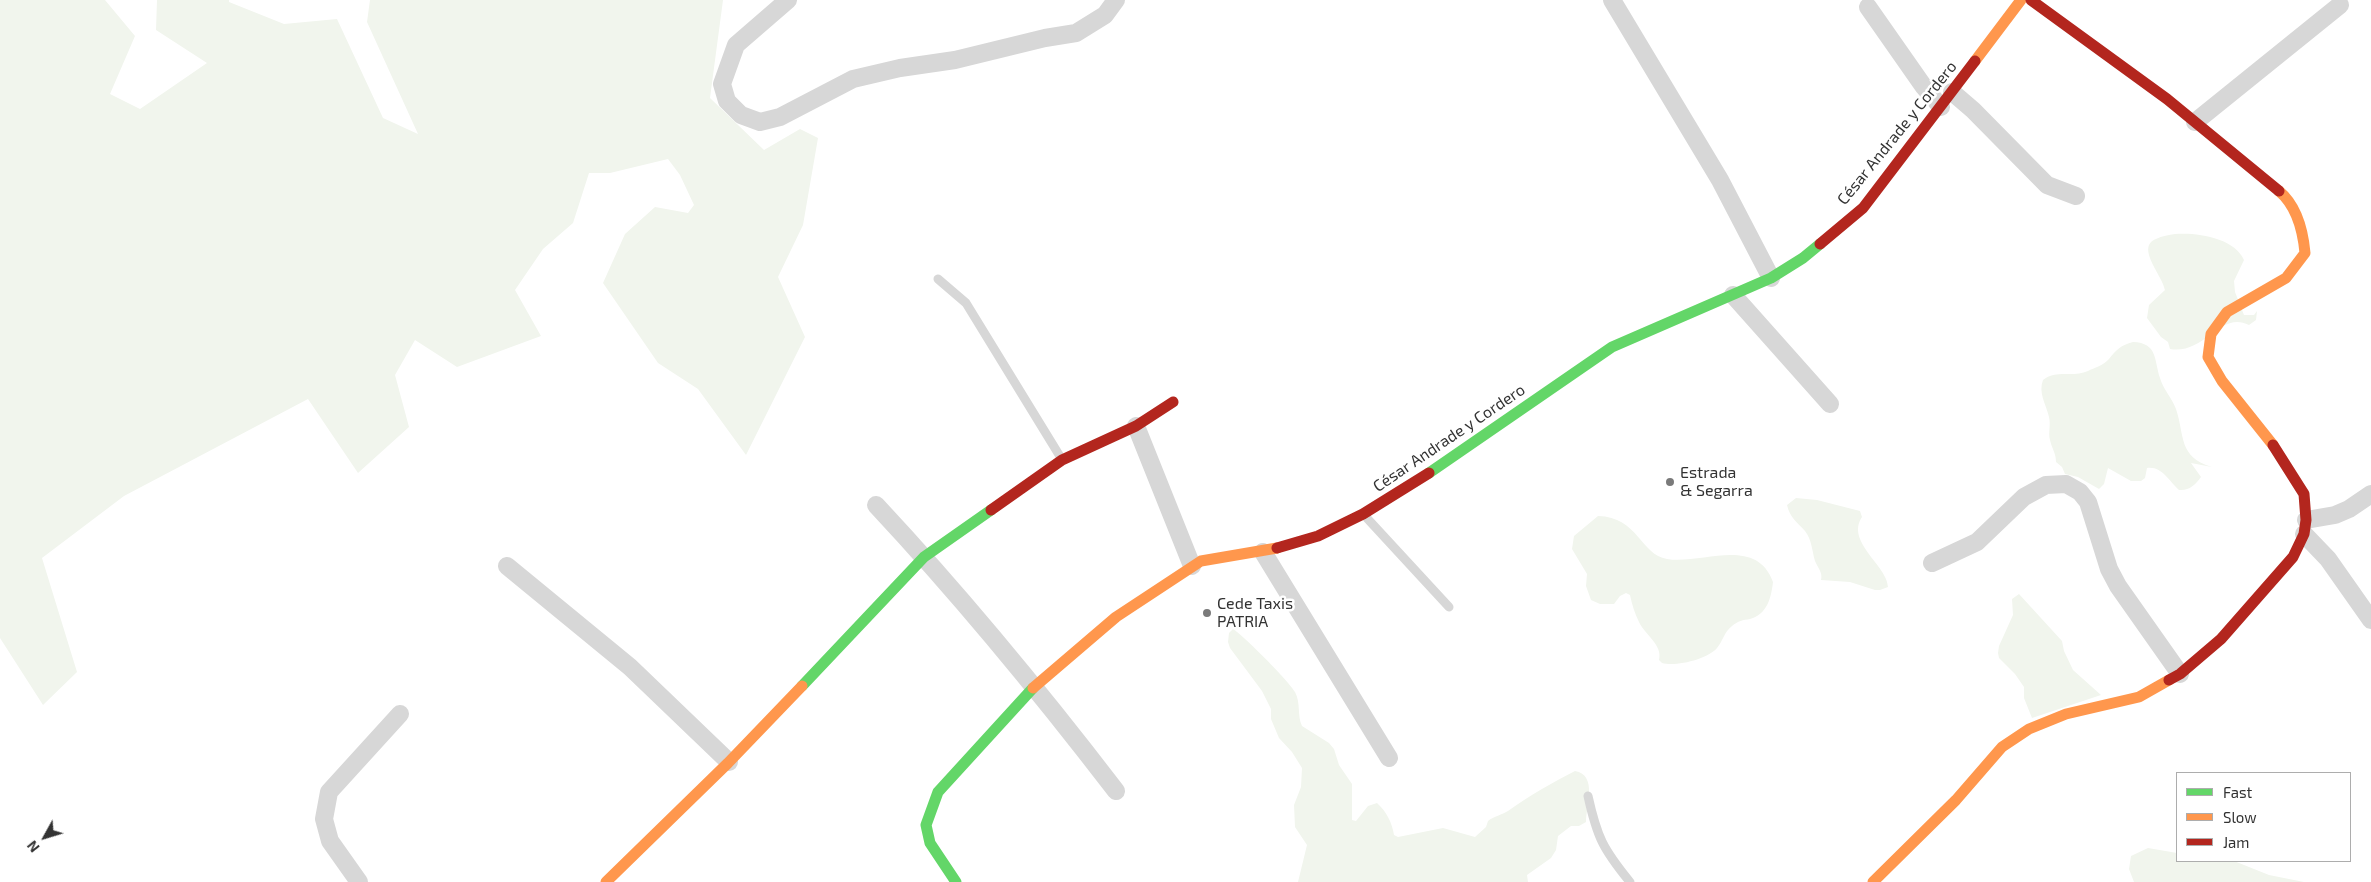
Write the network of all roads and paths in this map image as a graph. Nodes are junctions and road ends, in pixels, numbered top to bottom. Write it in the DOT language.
graph roads {
  1 [pos="788,0"];
  2 [pos="1116,0"];
  3 [pos="1612,0"];
  4 [pos="2021,0"];
  5 [pos="2030,0"];
  6 [pos="2340,5"];
  7 [pos="1868,7"];
  8 [pos="1952,92"];
  9 [pos="1941,107"];
  10 [pos="2195,122"];
  11 [pos="2076,196"];
  12 [pos="1770,278"];
  13 [pos="938,279"];
  14 [pos="1733,295"];
  15 [pos="1174,402"];
  16 [pos="1830,404"];
  17 [pos="1136,426"];
  18 [pos="1062,460"];
  19 [pos="2371,494"];
  20 [pos="876,506"];
  21 [pos="1363,514"];
  22 [pos="2305,527"];
  23 [pos="1263,552"];
  24 [pos="924,556"];
  25 [pos="1932,563"];
  26 [pos="507,566"];
  27 [pos="1192,566"];
  28 [pos="1449,606"];
  29 [pos="2371,620"];
  30 [pos="2180,674"];
  31 [pos="1035,686"];
  32 [pos="400,714"];
  33 [pos="1389,758"];
  34 [pos="729,762"];
  35 [pos="1116,791"];
  36 [pos="1588,796"];
  37 [pos="609,881"];
  38 [pos="359,882"];
  39 [pos="956,882"];
  40 [pos="1630,882"];
  41 [pos="1873,882"];
  1 -- 2 [label="street"];
  3 -- 12 [label="street"];
  4 -- 8 [label="street, César Andrade y Cordero"];
  5 -- 10 [label="street"];
  6 -- 10 [label="street"];
  7 -- 9 [label="street"];
  8 -- 9 [label="street, César Andrade y Cordero"];
  8 -- 11 [label="street"];
  9 -- 12 [label="street, César Andrade y Cordero"];
  10 -- 22 [label="street"];
  12 -- 14 [label="street, César Andrade y Cordero"];
  13 -- 18 [label="lane"];
  14 -- 16 [label="street"];
  14 -- 21 [label="street, César Andrade y Cordero"];
  15 -- 17 [label="street"];
  17 -- 18 [label="street"];
  17 -- 27 [label="street"];
  18 -- 24 [label="street"];
  19 -- 22 [label="street"];
  20 -- 24 [label="street"];
  21 -- 23 [label="street, César Andrade y Cordero"];
  21 -- 28 [label="lane"];
  22 -- 29 [label="street"];
  22 -- 30 [label="street"];
  23 -- 27 [label="street, César Andrade y Cordero"];
  23 -- 33 [label="street"];
  24 -- 31 [label="street"];
  24 -- 34 [label="street"];
  25 -- 30 [label="street"];
  26 -- 34 [label="street"];
  27 -- 31 [label="street, César Andrade y Cordero"];
  30 -- 41 [label="street"];
  31 -- 35 [label="street"];
  31 -- 39 [label="street, César Andrade y Cordero"];
  32 -- 38 [label="street"];
  34 -- 37 [label="street"];
  36 -- 40 [label="lane"];
}
